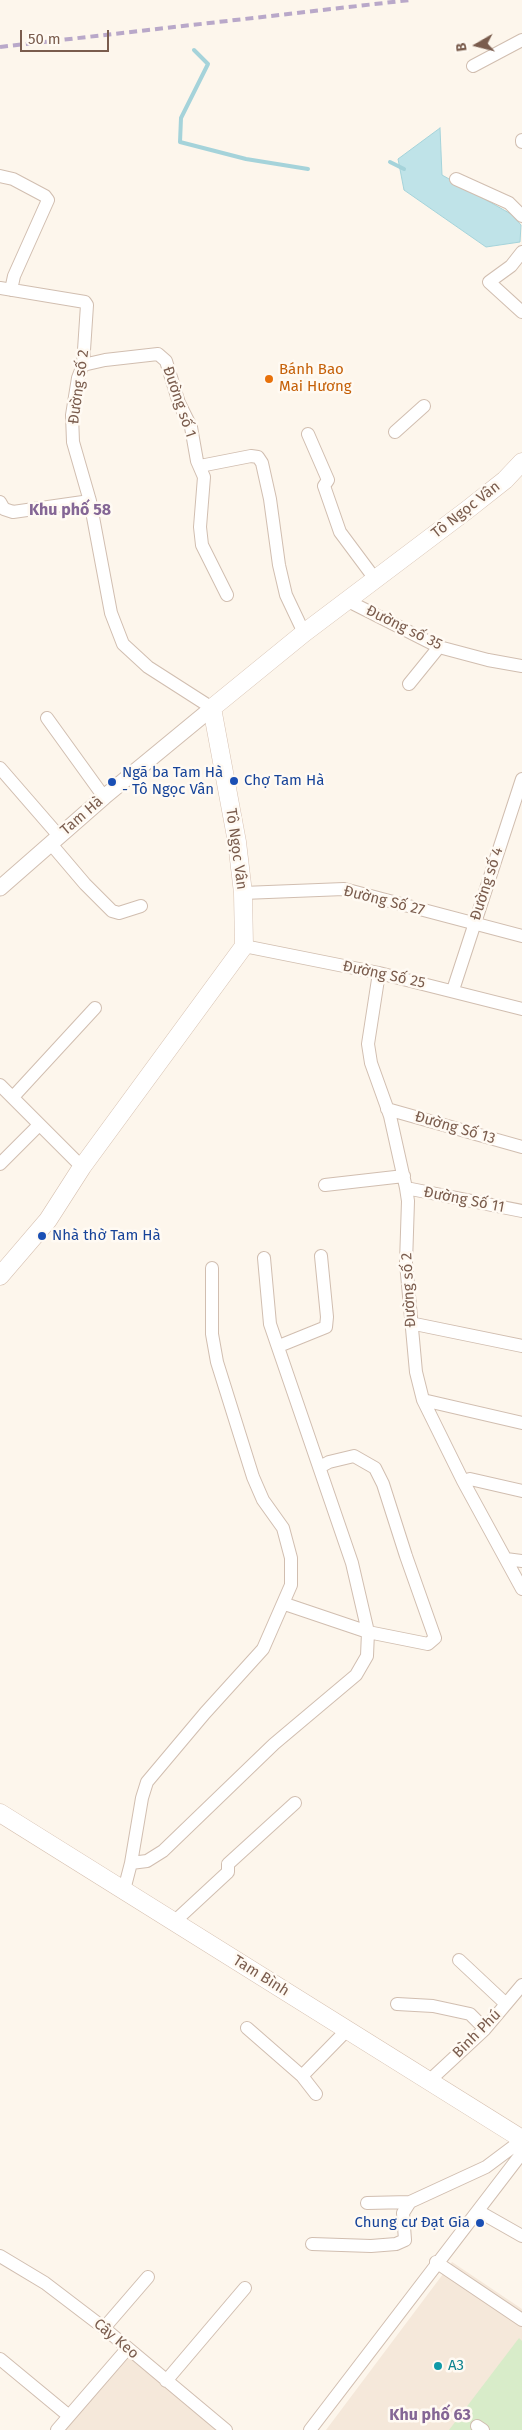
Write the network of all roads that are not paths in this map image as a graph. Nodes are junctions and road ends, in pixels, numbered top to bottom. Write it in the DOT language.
graph roads {
  1 [pos="522,40"];
  2 [pos="473,66"];
  3 [pos="1,177"];
  4 [pos="456,179"];
  5 [pos="522,216"];
  6 [pos="522,252"];
  7 [pos="5,289"];
  8 [pos="522,312"];
  9 [pos="83,365"];
  10 [pos="424,406"];
  11 [pos="395,432"];
  12 [pos="308,434"];
  13 [pos="522,462"];
  14 [pos="200,466"];
  15 [pos="0,502"];
  16 [pos="90,502"];
  17 [pos="375,579"];
  18 [pos="227,595"];
  19 [pos="346,600"];
  20 [pos="304,633"];
  21 [pos="439,647"];
  22 [pos="522,666"];
  23 [pos="409,684"];
  24 [pos="212,708"];
  25 [pos="47,718"];
  26 [pos="0,768"];
  27 [pos="522,779"];
  28 [pos="104,797"];
  29 [pos="55,840"];
  30 [pos="0,888"];
  31 [pos="243,893"];
  32 [pos="141,906"];
  33 [pos="474,924"];
  34 [pos="522,936"];
  35 [pos="244,946"];
  36 [pos="379,973"];
  37 [pos="452,990"];
  38 [pos="95,1008"];
  39 [pos="522,1009"];
  40 [pos="0,1085"];
  41 [pos="13,1097"];
  42 [pos="387,1109"];
  43 [pos="39,1125"];
  44 [pos="522,1147"];
  45 [pos="0,1164"];
  46 [pos="82,1167"];
  47 [pos="405,1182"];
  48 [pos="325,1185"];
  49 [pos="522,1211"];
  50 [pos="321,1256"];
  51 [pos="264,1258"];
  52 [pos="212,1268"];
  53 [pos="0,1276"];
  54 [pos="410,1323"];
  55 [pos="279,1346"];
  56 [pos="522,1346"];
  57 [pos="422,1400"];
  58 [pos="522,1424"];
  59 [pos="320,1467"];
  60 [pos="463,1481"];
  61 [pos="522,1491"];
  62 [pos="506,1559"];
  63 [pos="522,1561"];
  64 [pos="522,1589"];
  65 [pos="285,1604"];
  66 [pos="368,1632"];
  67 [pos="295,1803"];
  68 [pos="0,1813"];
  69 [pos="131,1863"];
  70 [pos="124,1890"];
  71 [pos="174,1922"];
  72 [pos="459,1960"];
  73 [pos="522,1985"];
  74 [pos="397,2004"];
  75 [pos="506,2004"];
  76 [pos="247,2028"];
  77 [pos="485,2029"];
  78 [pos="347,2030"];
  79 [pos="302,2076"];
  80 [pos="429,2081"];
  81 [pos="316,2094"];
  82 [pos="522,2139"];
  83 [pos="522,2153"];
  84 [pos="368,2202"];
  85 [pos="410,2202"];
  86 [pos="478,2211"];
  87 [pos="522,2236"];
  88 [pos="312,2244"];
  89 [pos="0,2256"];
  90 [pos="436,2262"];
  91 [pos="148,2277"];
  92 [pos="245,2288"];
  93 [pos="522,2320"];
  94 [pos="104,2328"];
  95 [pos="127,2349"];
  96 [pos="0,2359"];
  97 [pos="166,2381"];
  98 [pos="69,2416"];
  99 [pos="57,2430"];
  100 [pos="226,2430"];
  101 [pos="310,2430"];
  1 -- 2 [label="street"];
  3 -- 7 [label="street, Đường số 2"];
  4 -- 5 [label="street"];
  6 -- 8 [label="street"];
  7 -- 9 [label="street, Đường số 2"];
  9 -- 14 [label="street, Đường số 1"];
  9 -- 16 [label="street, Đường số 2"];
  10 -- 11 [label="street"];
  12 -- 17 [label="street"];
  13 -- 17 [label="main road, Tô Ngọc Vân"];
  14 -- 18 [label="street, Đường số 1"];
  14 -- 20 [label="street"];
  15 -- 16 [label="street"];
  16 -- 24 [label="street, Đường số 2"];
  17 -- 19 [label="main road, Tô Ngọc Vân"];
  19 -- 20 [label="main road, Tô Ngọc Vân"];
  19 -- 21 [label="street, Đường số 35"];
  20 -- 24 [label="main road, Tô Ngọc Vân"];
  21 -- 22 [label="street, Đường số 35"];
  21 -- 23 [label="street"];
  24 -- 28 [label="street, Tam Hà"];
  24 -- 31 [label="main road, Tô Ngọc Vân"];
  25 -- 28 [label="street"];
  26 -- 29 [label="street"];
  27 -- 33 [label="street, Đường số 4"];
  28 -- 29 [label="street, Tam Hà"];
  29 -- 30 [label="street, Tam Hà"];
  29 -- 32 [label="street"];
  31 -- 33 [label="street, Đường Số 27"];
  31 -- 35 [label="main road, Tô Ngọc Vân"];
  33 -- 34 [label="street, Đường Số 27"];
  33 -- 37 [label="street, Đường số 4"];
  35 -- 36 [label="street, Đường Số 25"];
  35 -- 46 [label="main road"];
  36 -- 37 [label="street, Đường Số 25"];
  36 -- 42 [label="street, Đường số 2"];
  37 -- 39 [label="street, Đường Số 25"];
  38 -- 41 [label="street"];
  40 -- 41 [label="street"];
  41 -- 43 [label="street"];
  42 -- 44 [label="street, Đường Số 13"];
  42 -- 47 [label="street, Đường số 2"];
  43 -- 45 [label="street"];
  43 -- 46 [label="street"];
  46 -- 53 [label="main road"];
  47 -- 48 [label="street, Đường Số 11"];
  47 -- 49 [label="street, Đường Số 11"];
  47 -- 54 [label="street, Đường số 2"];
  50 -- 55 [label="street"];
  51 -- 55 [label="street"];
  52 -- 65 [label="street"];
  54 -- 56 [label="street"];
  54 -- 57 [label="street, Đường số 2"];
  55 -- 59 [label="street"];
  57 -- 58 [label="street"];
  57 -- 60 [label="street, Đường số 2"];
  59 -- 66 [label="street"];
  59 -- 66 [label="street"];
  60 -- 61 [label="street"];
  60 -- 62 [label="street, Đường số 2"];
  62 -- 63 [label="street"];
  62 -- 64 [label="street, Đường số 2"];
  65 -- 66 [label="street"];
  65 -- 69 [label="street"];
  66 -- 69 [label="street"];
  67 -- 71 [label="street"];
  68 -- 70 [label="main road, Tam Bình"];
  69 -- 70 [label="street"];
  70 -- 71 [label="main road, Tam Bình"];
  71 -- 78 [label="main road, Tam Bình"];
  72 -- 75 [label="street"];
  73 -- 75 [label="street, Bình Phú"];
  74 -- 77 [label="street"];
  75 -- 77 [label="street, Bình Phú"];
  76 -- 79 [label="street"];
  77 -- 80 [label="street, Bình Phú"];
  78 -- 79 [label="street"];
  78 -- 80 [label="main road, Tam Bình"];
  79 -- 81 [label="street"];
  80 -- 82 [label="main road, Tam Bình"];
  82 -- 85 [label="street"];
  83 -- 86 [label="street"];
  84 -- 85 [label="street"];
  85 -- 88 [label="street"];
  86 -- 87 [label="street"];
  86 -- 90 [label="street"];
  89 -- 94 [label="street, Cây Keo"];
  90 -- 93 [label="street"];
  90 -- 101 [label="street"];
  91 -- 94 [label="street"];
  92 -- 97 [label="street"];
  94 -- 95 [label="street, Cây Keo"];
  95 -- 97 [label="street, Cây Keo"];
  95 -- 98 [label="street"];
  96 -- 98 [label="street"];
  97 -- 100 [label="street, Cây Keo"];
  98 -- 99 [label="street"];
}
